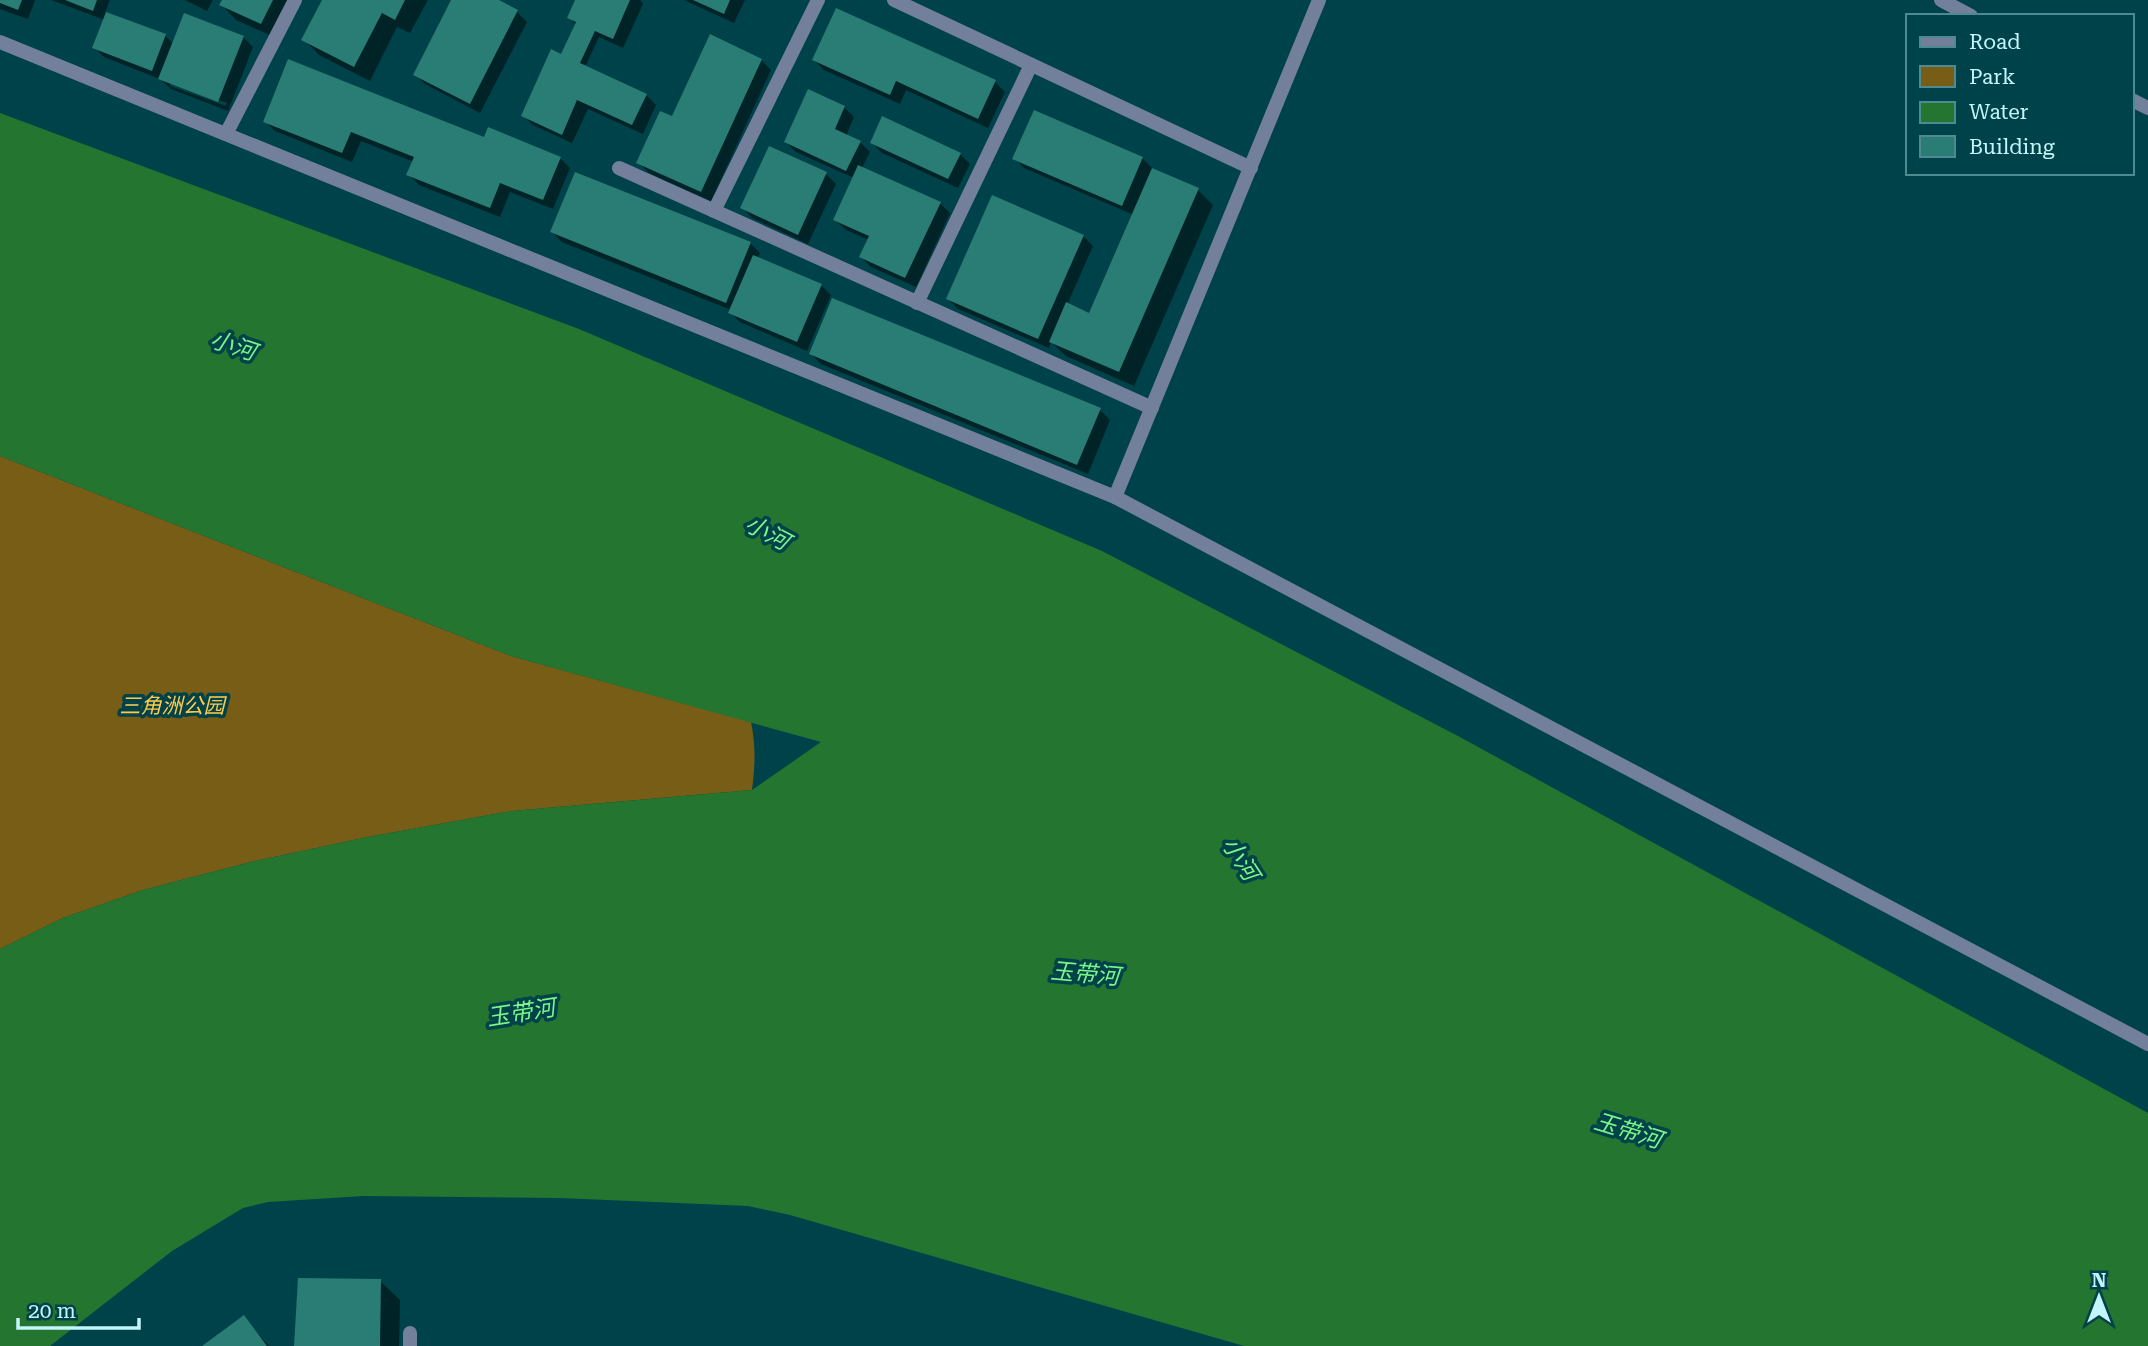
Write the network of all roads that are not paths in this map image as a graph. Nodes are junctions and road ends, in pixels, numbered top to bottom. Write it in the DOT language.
graph roads {
  1 [pos="295,0"];
  2 [pos="818,0"];
  3 [pos="894,0"];
  4 [pos="1319,0"];
  5 [pos="1941,0"];
  6 [pos="1968,14"];
  7 [pos="0,42"];
  8 [pos="1031,65"];
  9 [pos="226,134"];
  10 [pos="1251,167"];
  11 [pos="619,168"];
  12 [pos="714,211"];
  13 [pos="917,303"];
  14 [pos="1152,408"];
  15 [pos="1115,497"];
  16 [pos="2148,1044"];
  1 -- 9 [label="street"];
  2 -- 12 [label="street"];
  3 -- 8 [label="street"];
  4 -- 10 [label="street"];
  5 -- 6 [label="street"];
  7 -- 9 [label="street"];
  8 -- 10 [label="street"];
  8 -- 13 [label="street"];
  9 -- 15 [label="street"];
  10 -- 14 [label="street"];
  11 -- 12 [label="street"];
  12 -- 13 [label="street"];
  13 -- 14 [label="street"];
  14 -- 15 [label="street"];
  15 -- 16 [label="street"];
}
